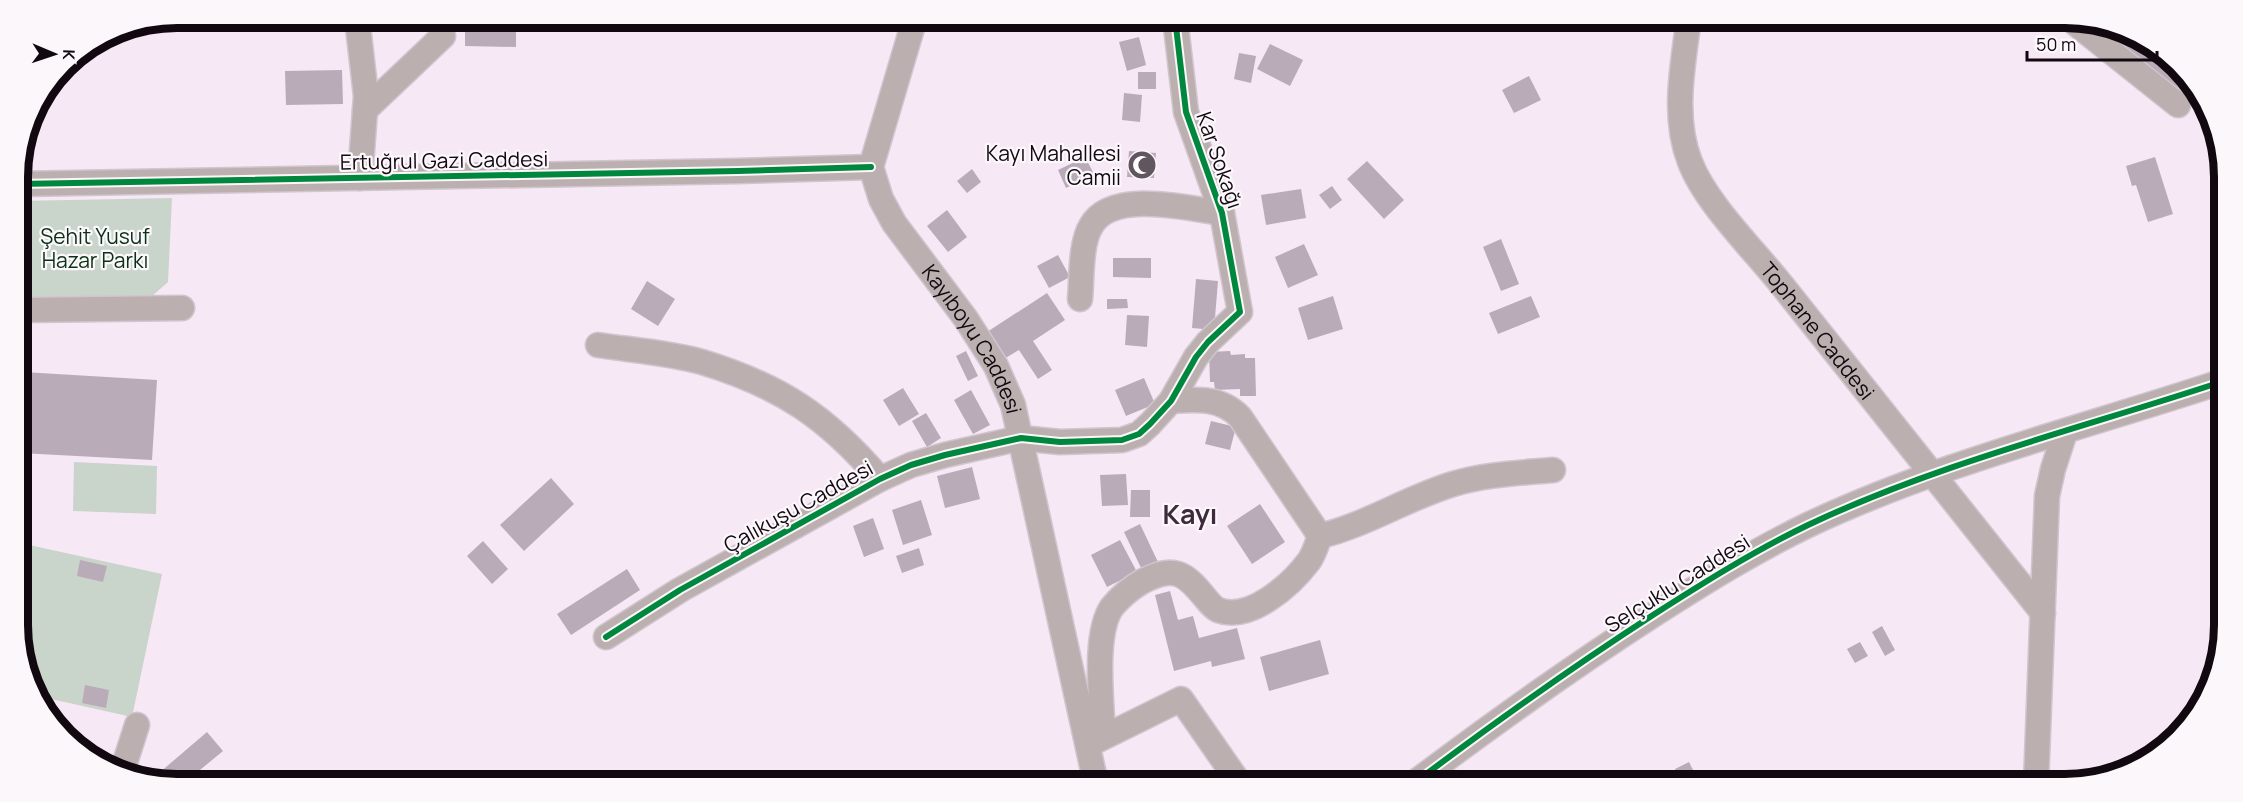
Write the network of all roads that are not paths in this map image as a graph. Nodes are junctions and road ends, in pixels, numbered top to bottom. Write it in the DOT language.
graph roads {
  1 [pos="358,28"];
  2 [pos="912,28"];
  3 [pos="1176,28"];
  4 [pos="1688,28"];
  5 [pos="2084,30"];
  6 [pos="443,36"];
  7 [pos="2178,105"];
  8 [pos="365,110"];
  9 [pos="871,167"];
  10 [pos="360,178"];
  11 [pos="29,184"];
  12 [pos="1222,213"];
  13 [pos="1080,299"];
  14 [pos="182,308"];
  15 [pos="29,310"];
  16 [pos="1240,312"];
  17 [pos="598,345"];
  18 [pos="2214,384"];
  19 [pos="1172,400"];
  20 [pos="2065,432"];
  21 [pos="1021,438"];
  22 [pos="1553,470"];
  23 [pos="1932,474"];
  24 [pos="880,479"];
  25 [pos="1320,536"];
  26 [pos="2043,612"];
  27 [pos="606,637"];
  28 [pos="137,725"];
  29 [pos="1095,741"];
  30 [pos="125,764"];
  31 [pos="1233,773"];
  32 [pos="1427,773"];
  33 [pos="2036,773"];
  34 [pos="1096,774"];
  1 -- 8 [label="street"];
  2 -- 9 [label="street"];
  3 -- 12 [label="street, Kar Sokağı"];
  4 -- 23 [label="street, Tophane Caddesi"];
  5 -- 7 [label="street"];
  6 -- 8 [label="street"];
  8 -- 10 [label="street"];
  9 -- 10 [label="street, Ertuğrul Gazi Caddesi"];
  9 -- 21 [label="street, Kayıboyu Caddesi"];
  10 -- 11 [label="street, Ertuğrul Gazi Caddesi"];
  12 -- 13 [label="street"];
  12 -- 16 [label="street, Kar Sokağı"];
  14 -- 15 [label="street"];
  16 -- 19 [label="street, Çalıkuşu Caddesi"];
  17 -- 24 [label="street"];
  18 -- 20 [label="street, Selçuklu Caddesi"];
  19 -- 21 [label="street, Çalıkuşu Caddesi"];
  19 -- 25 [label="street"];
  20 -- 23 [label="street, Selçuklu Caddesi"];
  20 -- 26 [label="street"];
  21 -- 24 [label="street, Çalıkuşu Caddesi"];
  21 -- 29 [label="street, Kayıboyu Caddesi"];
  22 -- 25 [label="street"];
  23 -- 26 [label="street, Tophane Caddesi"];
  23 -- 32 [label="street, Selçuklu Caddesi"];
  24 -- 27 [label="street, Çalıkuşu Caddesi"];
  25 -- 29 [label="street"];
  26 -- 33 [label="street"];
  28 -- 30 [label="street"];
  29 -- 31 [label="street"];
  29 -- 34 [label="street, Kayıboyu Caddesi"];
}
